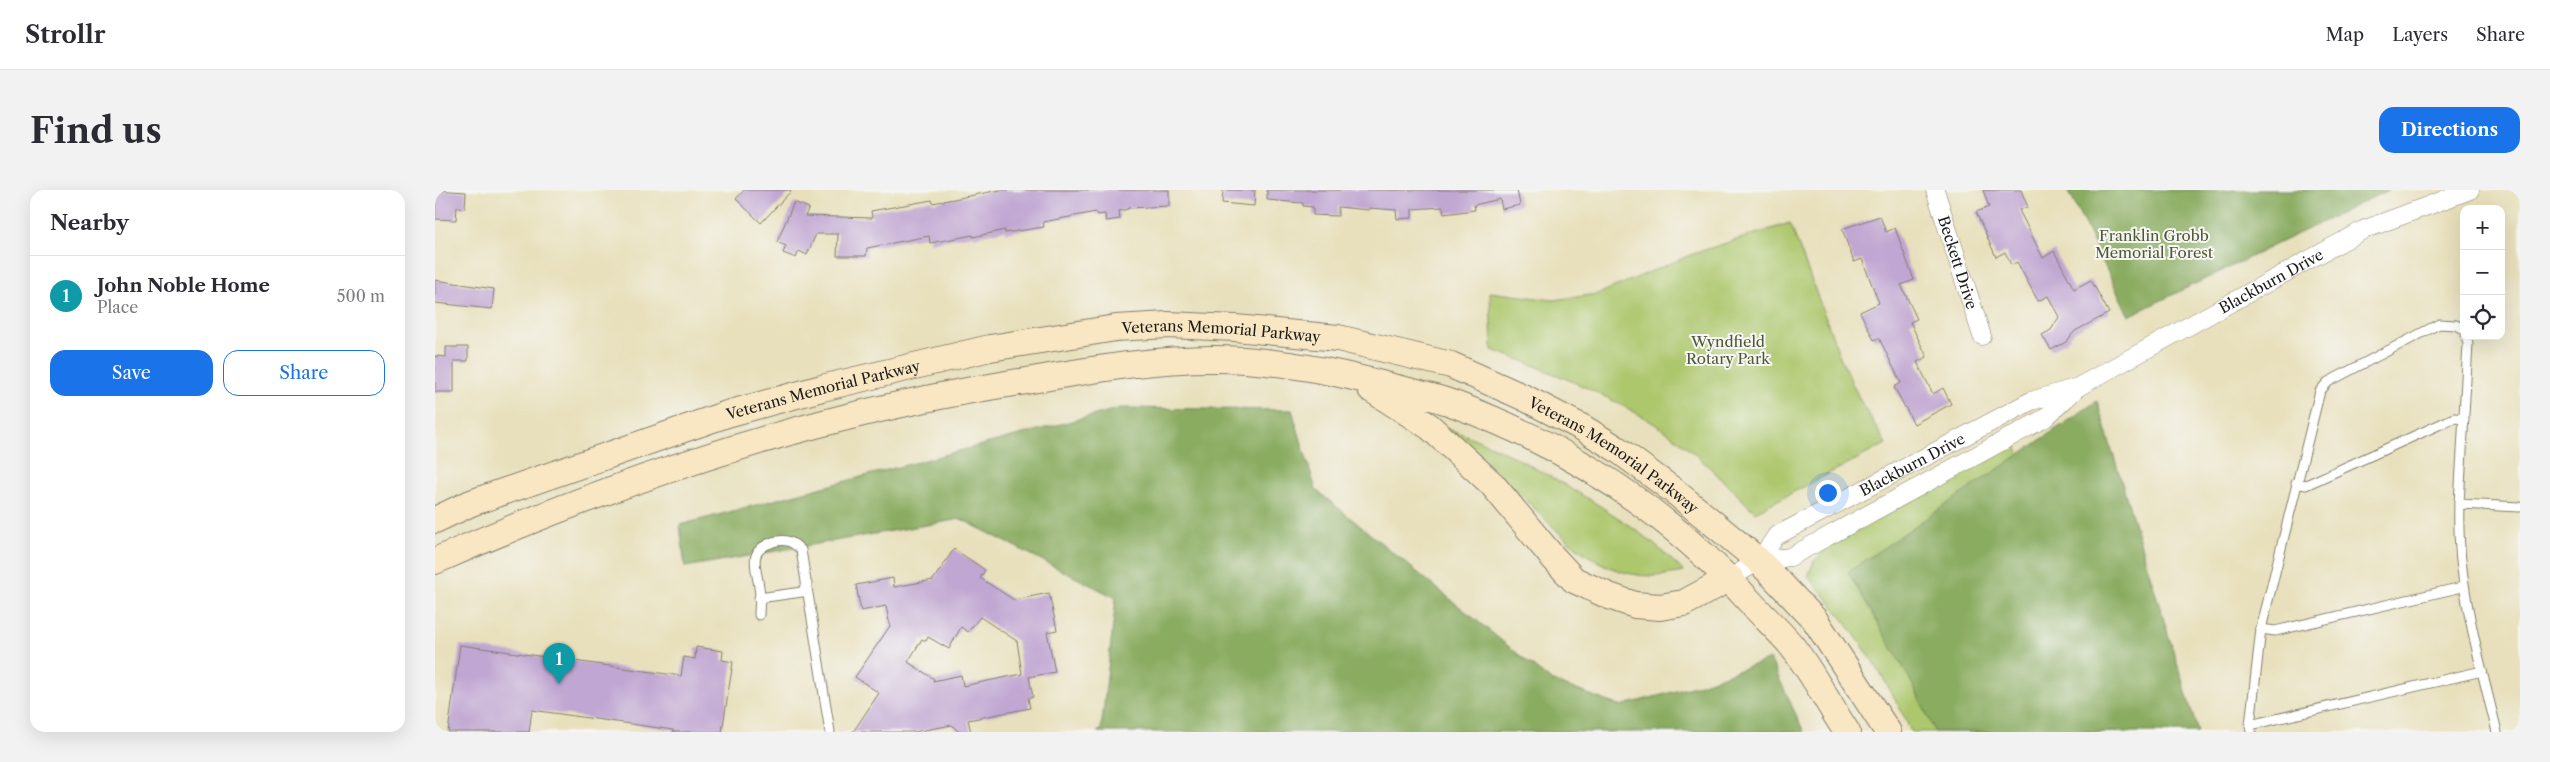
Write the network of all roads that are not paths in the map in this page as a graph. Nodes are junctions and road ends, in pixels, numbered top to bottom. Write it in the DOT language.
graph roads {
  1 [pos="1935,190"];
  2 [pos="2470,190"];
  3 [pos="2460,327"];
  4 [pos="1982,336"];
  5 [pos="2467,340"];
  6 [pos="1354,377"];
  7 [pos="2078,387"];
  8 [pos="2464,419"];
  9 [pos="2296,483"];
  10 [pos="471,503"];
  11 [pos="2459,504"];
  12 [pos="2520,507"];
  13 [pos="435,509"];
  14 [pos="435,520"];
  15 [pos="435,561"];
  16 [pos="1759,561"];
  17 [pos="1730,578"];
  18 [pos="807,584"];
  19 [pos="2462,587"];
  20 [pos="759,598"];
  21 [pos="759,614"];
  22 [pos="2261,628"];
  23 [pos="2482,671"];
  24 [pos="2251,729"];
  25 [pos="830,732"];
  26 [pos="1847,732"];
  27 [pos="1888,732"];
  28 [pos="2497,732"];
  1 -- 4 [label="street, Beckett Drive"];
  2 -- 7 [label="street, Blackburn Drive"];
  3 -- 9 [label="lane"];
  5 -- 8 [label="lane"];
  6 -- 15 [label="main road, Veterans Memorial Parkway"];
  6 -- 17 [label="main road, Veterans Memorial Parkway"];
  6 -- 17 [label="main road"];
  7 -- 16 [label="street, Blackburn Drive"];
  7 -- 16 [label="street, Blackburn Drive"];
  8 -- 9 [label="lane"];
  8 -- 11 [label="lane"];
  9 -- 22 [label="lane"];
  10 -- 13 [label="main road"];
  10 -- 14 [label="main road, Veterans Memorial Parkway"];
  10 -- 16 [label="main road, Veterans Memorial Parkway"];
  11 -- 12 [label="lane"];
  11 -- 19 [label="lane"];
  16 -- 17 [label="street, Blackburn Drive"];
  16 -- 27 [label="main road, Veterans Memorial Parkway"];
  17 -- 26 [label="main road, Veterans Memorial Parkway"];
  18 -- 20 [label="lane"];
  18 -- 20 [label="lane"];
  18 -- 25 [label="lane"];
  19 -- 22 [label="lane"];
  19 -- 23 [label="lane"];
  20 -- 21 [label="lane"];
  22 -- 24 [label="lane"];
  23 -- 24 [label="lane"];
  23 -- 28 [label="lane"];
}
